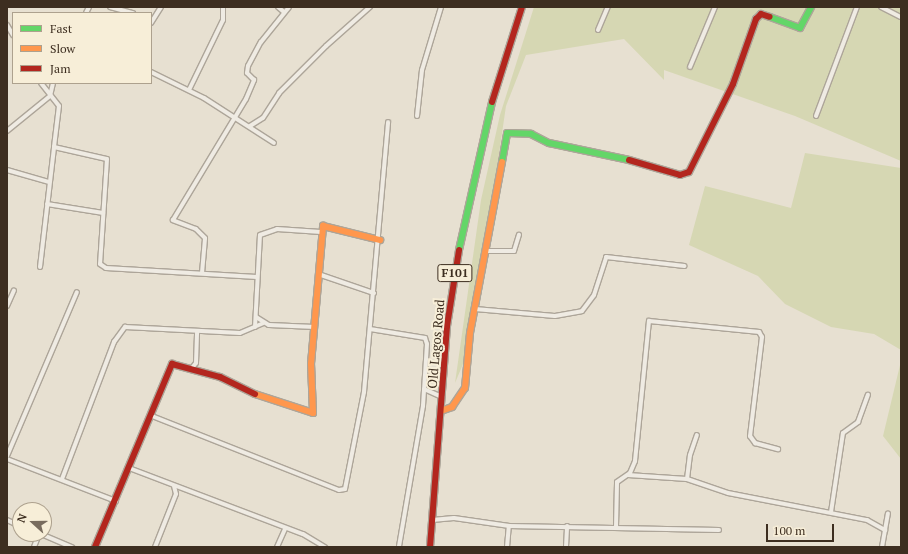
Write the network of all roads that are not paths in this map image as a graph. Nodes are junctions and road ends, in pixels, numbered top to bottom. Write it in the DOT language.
graph roads {
  1 [pos="110,7"];
  2 [pos="161,7"];
  3 [pos="223,7"];
  4 [pos="278,7"];
  5 [pos="289,7"];
  6 [pos="370,7"];
  7 [pos="441,7"];
  8 [pos="522,7"];
  9 [pos="608,7"];
  10 [pos="715,7"];
  11 [pos="811,7"];
  12 [pos="857,7"];
  13 [pos="880,7"];
  14 [pos="129,12"];
  15 [pos="284,12"];
  16 [pos="901,17"];
  17 [pos="152,21"];
  18 [pos="598,30"];
  19 [pos="690,67"];
  20 [pos="152,72"];
  21 [pos="42,84"];
  22 [pos="53,84"];
  23 [pos="189,90"];
  24 [pos="50,96"];
  25 [pos="417,116"];
  26 [pos="816,116"];
  27 [pos="233,118"];
  28 [pos="388,122"];
  29 [pos="250,126"];
  30 [pos="7,131"];
  31 [pos="274,143"];
  32 [pos="54,147"];
  33 [pos="7,170"];
  34 [pos="50,182"];
  35 [pos="47,204"];
  36 [pos="103,213"];
  37 [pos="321,232"];
  38 [pos="519,235"];
  39 [pos="380,240"];
  40 [pos="486,251"];
  41 [pos="684,266"];
  42 [pos="40,268"];
  43 [pos="202,272"];
  44 [pos="321,275"];
  45 [pos="256,277"];
  46 [pos="14,290"];
  47 [pos="77,292"];
  48 [pos="374,293"];
  49 [pos="7,306"];
  50 [pos="475,309"];
  51 [pos="256,317"];
  52 [pos="263,323"];
  53 [pos="254,327"];
  54 [pos="315,327"];
  55 [pos="370,329"];
  56 [pos="197,331"];
  57 [pos="192,368"];
  58 [pos="424,389"];
  59 [pos="868,394"];
  60 [pos="442,397"];
  61 [pos="441,411"];
  62 [pos="152,416"];
  63 [pos="698,435"];
  64 [pos="778,449"];
  65 [pos="7,458"];
  66 [pos="129,468"];
  67 [pos="628,475"];
  68 [pos="687,479"];
  69 [pos="62,480"];
  70 [pos="173,485"];
  71 [pos="184,490"];
  72 [pos="176,494"];
  73 [pos="116,501"];
  74 [pos="831,512"];
  75 [pos="888,514"];
  76 [pos="432,520"];
  77 [pos="509,526"];
  78 [pos="567,526"];
  79 [pos="616,527"];
  80 [pos="285,529"];
  81 [pos="719,530"];
  82 [pos="885,530"];
  83 [pos="52,539"];
  84 [pos="72,547"];
  85 [pos="95,547"];
  86 [pos="155,547"];
  87 [pos="277,547"];
  88 [pos="325,547"];
  89 [pos="399,547"];
  90 [pos="430,547"];
  91 [pos="507,547"];
  92 [pos="566,547"];
  93 [pos="882,547"];
  1 -- 14 [label="street"];
  2 -- 17 [label="street"];
  3 -- 23 [label="street"];
  4 -- 15 [label="street"];
  5 -- 15 [label="street"];
  6 -- 29 [label="street"];
  7 -- 25 [label="street"];
  8 -- 60 [label="street, Old Lagos Road / F101"];
  9 -- 18 [label="street"];
  10 -- 19 [label="street"];
  11 -- 40 [label="street"];
  12 -- 26 [label="street"];
  13 -- 16 [label="street"];
  15 -- 27 [label="street"];
  20 -- 23 [label="street"];
  21 -- 24 [label="street"];
  22 -- 24 [label="street"];
  23 -- 27 [label="street"];
  24 -- 30 [label="street"];
  24 -- 32 [label="street"];
  27 -- 29 [label="street"];
  27 -- 43 [label="street"];
  28 -- 39 [label="street"];
  29 -- 31 [label="street"];
  32 -- 34 [label="street"];
  32 -- 36 [label="street"];
  33 -- 34 [label="street"];
  34 -- 35 [label="street"];
  35 -- 36 [label="street"];
  35 -- 42 [label="street"];
  36 -- 43 [label="street"];
  37 -- 39 [label="street"];
  37 -- 44 [label="street"];
  37 -- 45 [label="street"];
  38 -- 40 [label="street"];
  39 -- 48 [label="street"];
  40 -- 50 [label="street"];
  41 -- 50 [label="street"];
  43 -- 45 [label="street"];
  44 -- 48 [label="street"];
  44 -- 54 [label="street"];
  45 -- 51 [label="street"];
  46 -- 49 [label="street"];
  47 -- 65 [label="street"];
  48 -- 55 [label="street"];
  50 -- 61 [label="street"];
  51 -- 52 [label="street"];
  51 -- 53 [label="street"];
  52 -- 53 [label="street"];
  52 -- 54 [label="street"];
  53 -- 56 [label="street"];
  54 -- 57 [label="street"];
  55 -- 58 [label="street"];
  55 -- 62 [label="street"];
  56 -- 57 [label="street"];
  56 -- 69 [label="street"];
  57 -- 62 [label="street"];
  58 -- 60 [label="street"];
  58 -- 89 [label="street"];
  59 -- 74 [label="street"];
  60 -- 61 [label="street, Old Lagos Road / F101"];
  61 -- 76 [label="street, Old Lagos Road / F101"];
  62 -- 66 [label="street"];
  63 -- 68 [label="street"];
  64 -- 67 [label="street"];
  65 -- 69 [label="street"];
  66 -- 70 [label="street"];
  66 -- 73 [label="street"];
  67 -- 68 [label="street"];
  67 -- 79 [label="street"];
  68 -- 74 [label="street"];
  69 -- 73 [label="street"];
  70 -- 71 [label="street"];
  70 -- 72 [label="street"];
  71 -- 72 [label="street"];
  71 -- 80 [label="street"];
  72 -- 86 [label="street"];
  73 -- 85 [label="street"];
  74 -- 82 [label="street"];
  75 -- 82 [label="street"];
  76 -- 77 [label="street"];
  76 -- 90 [label="street, Old Lagos Road / F101"];
  77 -- 78 [label="street"];
  77 -- 91 [label="street"];
  78 -- 79 [label="street"];
  78 -- 92 [label="street"];
  79 -- 81 [label="street"];
  80 -- 87 [label="street"];
  80 -- 88 [label="street"];
  82 -- 93 [label="street"];
  83 -- 84 [label="street"];
}
